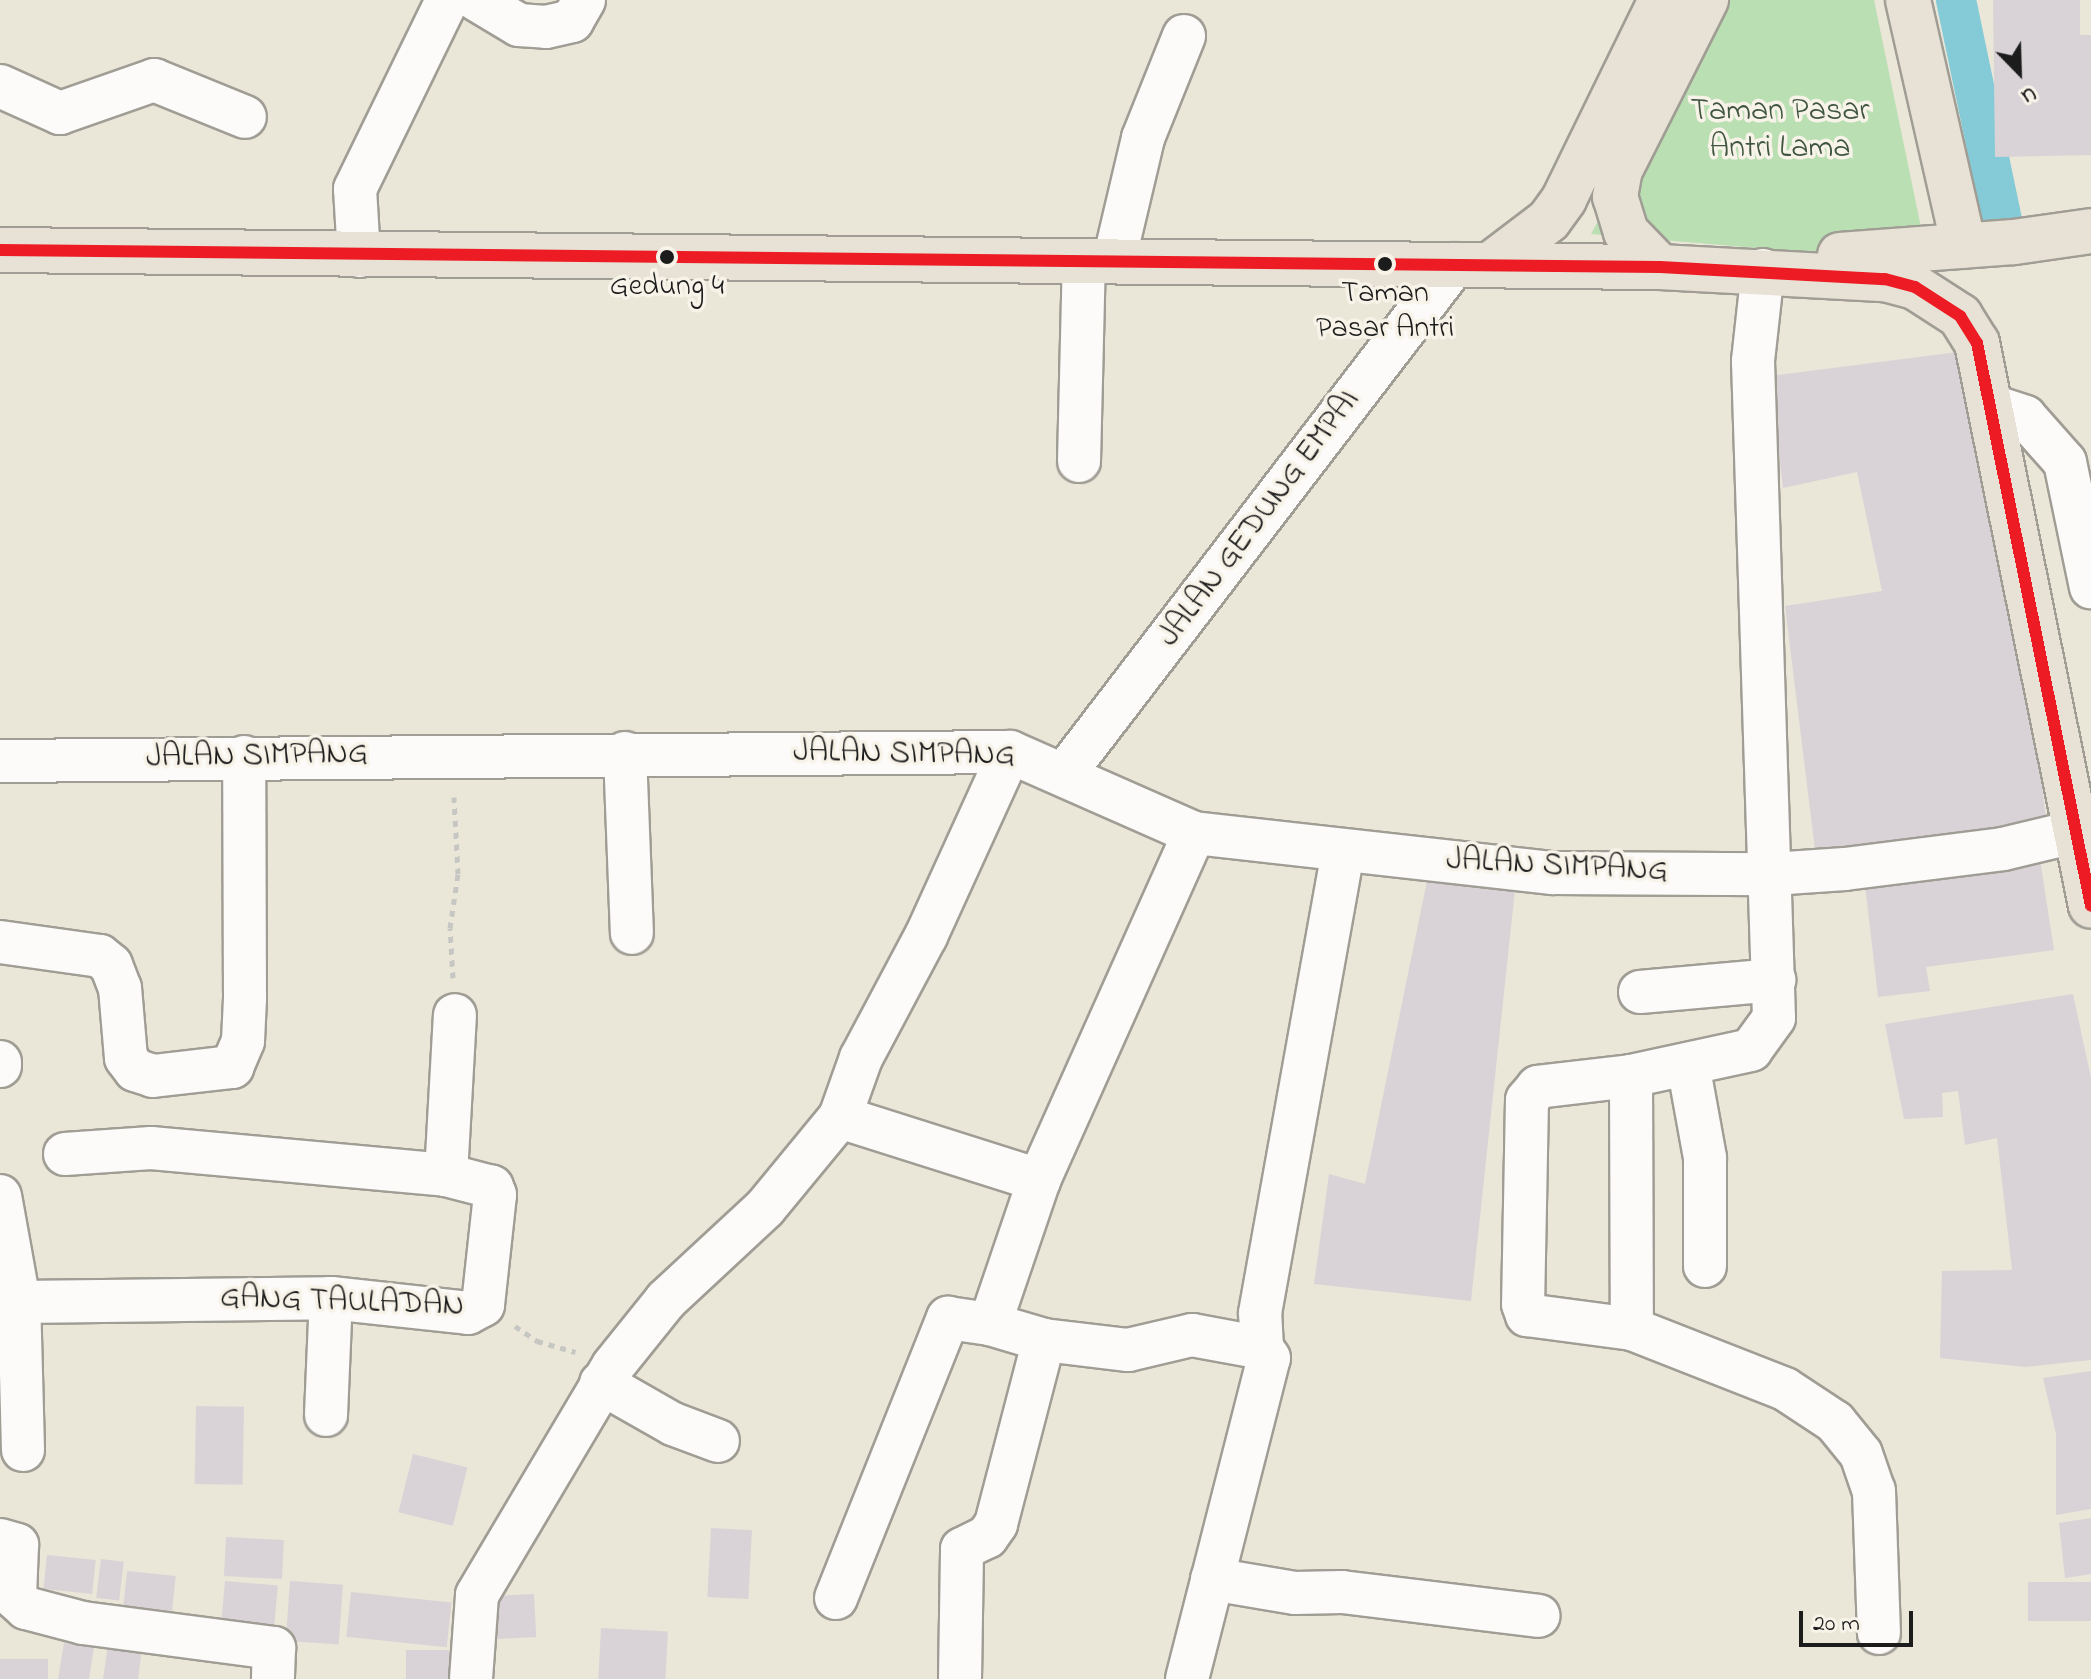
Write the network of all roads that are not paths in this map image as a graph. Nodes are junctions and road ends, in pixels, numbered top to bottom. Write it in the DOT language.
graph roads {
  1 [pos="447,0"];
  2 [pos="477,0"];
  3 [pos="584,0"];
  4 [pos="1661,0"];
  5 [pos="1706,0"];
  6 [pos="1908,0"];
  7 [pos="1184,36"];
  8 [pos="0,86"];
  9 [pos="245,117"];
  10 [pos="2091,231"];
  11 [pos="1964,246"];
  12 [pos="0,250"];
  13 [pos="359,256"];
  14 [pos="1099,262"];
  15 [pos="1472,264"];
  16 [pos="1660,267"];
  17 [pos="1763,270"];
  18 [pos="1989,405"];
  19 [pos="1079,461"];
  20 [pos="2091,587"];
  21 [pos="1010,752"];
  22 [pos="625,753"];
  23 [pos="244,757"];
  24 [pos="0,761"];
  25 [pos="1065,773"];
  26 [pos="2074,832"];
  27 [pos="1194,833"];
  28 [pos="1343,853"];
  29 [pos="1772,874"];
  30 [pos="2091,906"];
  31 [pos="632,933"];
  32 [pos="0,942"];
  33 [pos="1774,980"];
  34 [pos="1640,992"];
  35 [pos="455,1015"];
  36 [pos="1688,1064"];
  37 [pos="1631,1076"];
  38 [pos="840,1117"];
  39 [pos="65,1154"];
  40 [pos="446,1175"];
  41 [pos="1039,1180"];
  42 [pos="0,1196"];
  43 [pos="1705,1266"];
  44 [pos="331,1298"];
  45 [pos="19,1302"];
  46 [pos="990,1324"];
  47 [pos="1632,1329"];
  48 [pos="1044,1340"];
  49 [pos="1262,1348"];
  50 [pos="607,1374"];
  51 [pos="326,1415"];
  52 [pos="718,1441"];
  53 [pos="23,1450"];
  54 [pos="0,1540"];
  55 [pos="1212,1579"];
  56 [pos="836,1598"];
  57 [pos="1539,1616"];
  58 [pos="1879,1633"];
  59 [pos="274,1664"];
  60 [pos="471,1679"];
  61 [pos="960,1679"];
  62 [pos="1187,1679"];
  1 -- 13 [label="street"];
  2 -- 3 [label="street"];
  4 -- 15 [label="main road"];
  5 -- 16 [label="main road"];
  6 -- 11 [label="main road"];
  7 -- 14 [label="street"];
  8 -- 9 [label="street"];
  10 -- 11 [label="main road"];
  11 -- 17 [label="main road"];
  12 -- 13 [label="main road"];
  13 -- 14 [label="main road"];
  14 -- 15 [label="main road"];
  14 -- 19 [label="street"];
  15 -- 16 [label="main road"];
  15 -- 25 [label="street, JALAN GEDUNG EMPAI"];
  16 -- 17 [label="main road"];
  17 -- 18 [label="main road"];
  17 -- 29 [label="street"];
  18 -- 20 [label="street"];
  18 -- 26 [label="main road"];
  21 -- 22 [label="street, JALAN SIMPANG"];
  21 -- 25 [label="street, JALAN SIMPANG"];
  21 -- 38 [label="street"];
  22 -- 23 [label="street, JALAN SIMPANG"];
  22 -- 31 [label="street"];
  23 -- 24 [label="street, JALAN SIMPANG"];
  23 -- 32 [label="street"];
  25 -- 27 [label="street, JALAN SIMPANG"];
  26 -- 29 [label="street, JALAN SIMPANG"];
  26 -- 30 [label="main road"];
  27 -- 28 [label="street, JALAN SIMPANG"];
  27 -- 41 [label="street"];
  28 -- 29 [label="street, JALAN SIMPANG"];
  28 -- 49 [label="street"];
  29 -- 33 [label="street"];
  33 -- 34 [label="street"];
  33 -- 36 [label="street"];
  35 -- 40 [label="street"];
  36 -- 37 [label="street"];
  36 -- 43 [label="street"];
  37 -- 47 [label="street"];
  37 -- 47 [label="street"];
  38 -- 41 [label="street"];
  38 -- 50 [label="street"];
  39 -- 40 [label="street"];
  40 -- 44 [label="street, GANG TAULADAN"];
  41 -- 46 [label="street"];
  42 -- 45 [label="street"];
  44 -- 45 [label="street, GANG TAULADAN"];
  44 -- 51 [label="street"];
  45 -- 53 [label="street"];
  46 -- 48 [label="street"];
  46 -- 56 [label="street"];
  47 -- 58 [label="street"];
  48 -- 49 [label="street"];
  48 -- 61 [label="street"];
  49 -- 55 [label="street"];
  50 -- 52 [label="street"];
  50 -- 60 [label="street"];
  54 -- 59 [label="street"];
  55 -- 57 [label="street"];
  55 -- 62 [label="street"];
}
